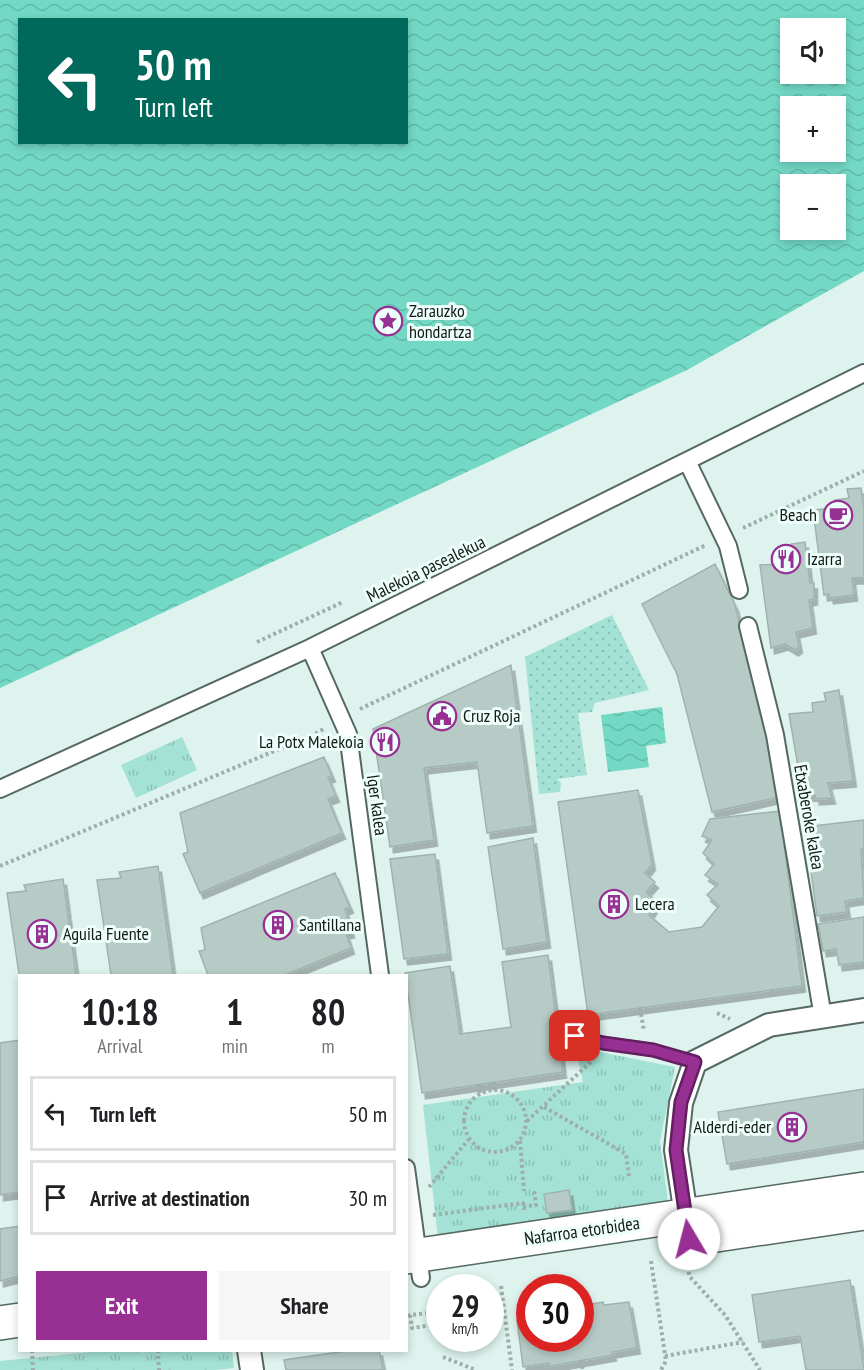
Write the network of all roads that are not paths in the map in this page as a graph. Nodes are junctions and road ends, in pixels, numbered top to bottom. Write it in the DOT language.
graph roads {
  1 [pos="864,373"];
  2 [pos="687,461"];
  3 [pos="739,590"];
  4 [pos="748,626"];
  5 [pos="310,648"];
  6 [pos="0,789"];
  7 [pos="381,974"];
  8 [pos="864,1010"];
  9 [pos="823,1017"];
  10 [pos="575,1036"];
  11 [pos="695,1062"];
  12 [pos="408,1183"];
  13 [pos="864,1190"];
  14 [pos="864,1213"];
  15 [pos="687,1237"];
  16 [pos="413,1267"];
  17 [pos="18,1320"];
  18 [pos="0,1323"];
  19 [pos="249,1352"];
  20 [pos="252,1370"];
  1 -- 2 [label="street, Malekoia pasealekua"];
  2 -- 3 [label="street"];
  2 -- 5 [label="street, Malekoia pasealekua"];
  4 -- 9 [label="street, Etxaberoke kalea"];
  5 -- 6 [label="street, Malekoia pasealekua"];
  5 -- 7 [label="street, Iger kalea"];
  8 -- 9 [label="street"];
  9 -- 11 [label="street"];
  10 -- 11 [label="lane"];
  11 -- 15 [label="street"];
  12 -- 16 [label="street"];
  13 -- 15 [label="highway, Nafarroa etorbidea"];
  14 -- 15 [label="highway, Nafarroa etorbidea"];
  15 -- 16 [label="highway, Nafarroa etorbidea"];
  17 -- 18 [label="highway"];
  19 -- 20 [label="street"];
}
